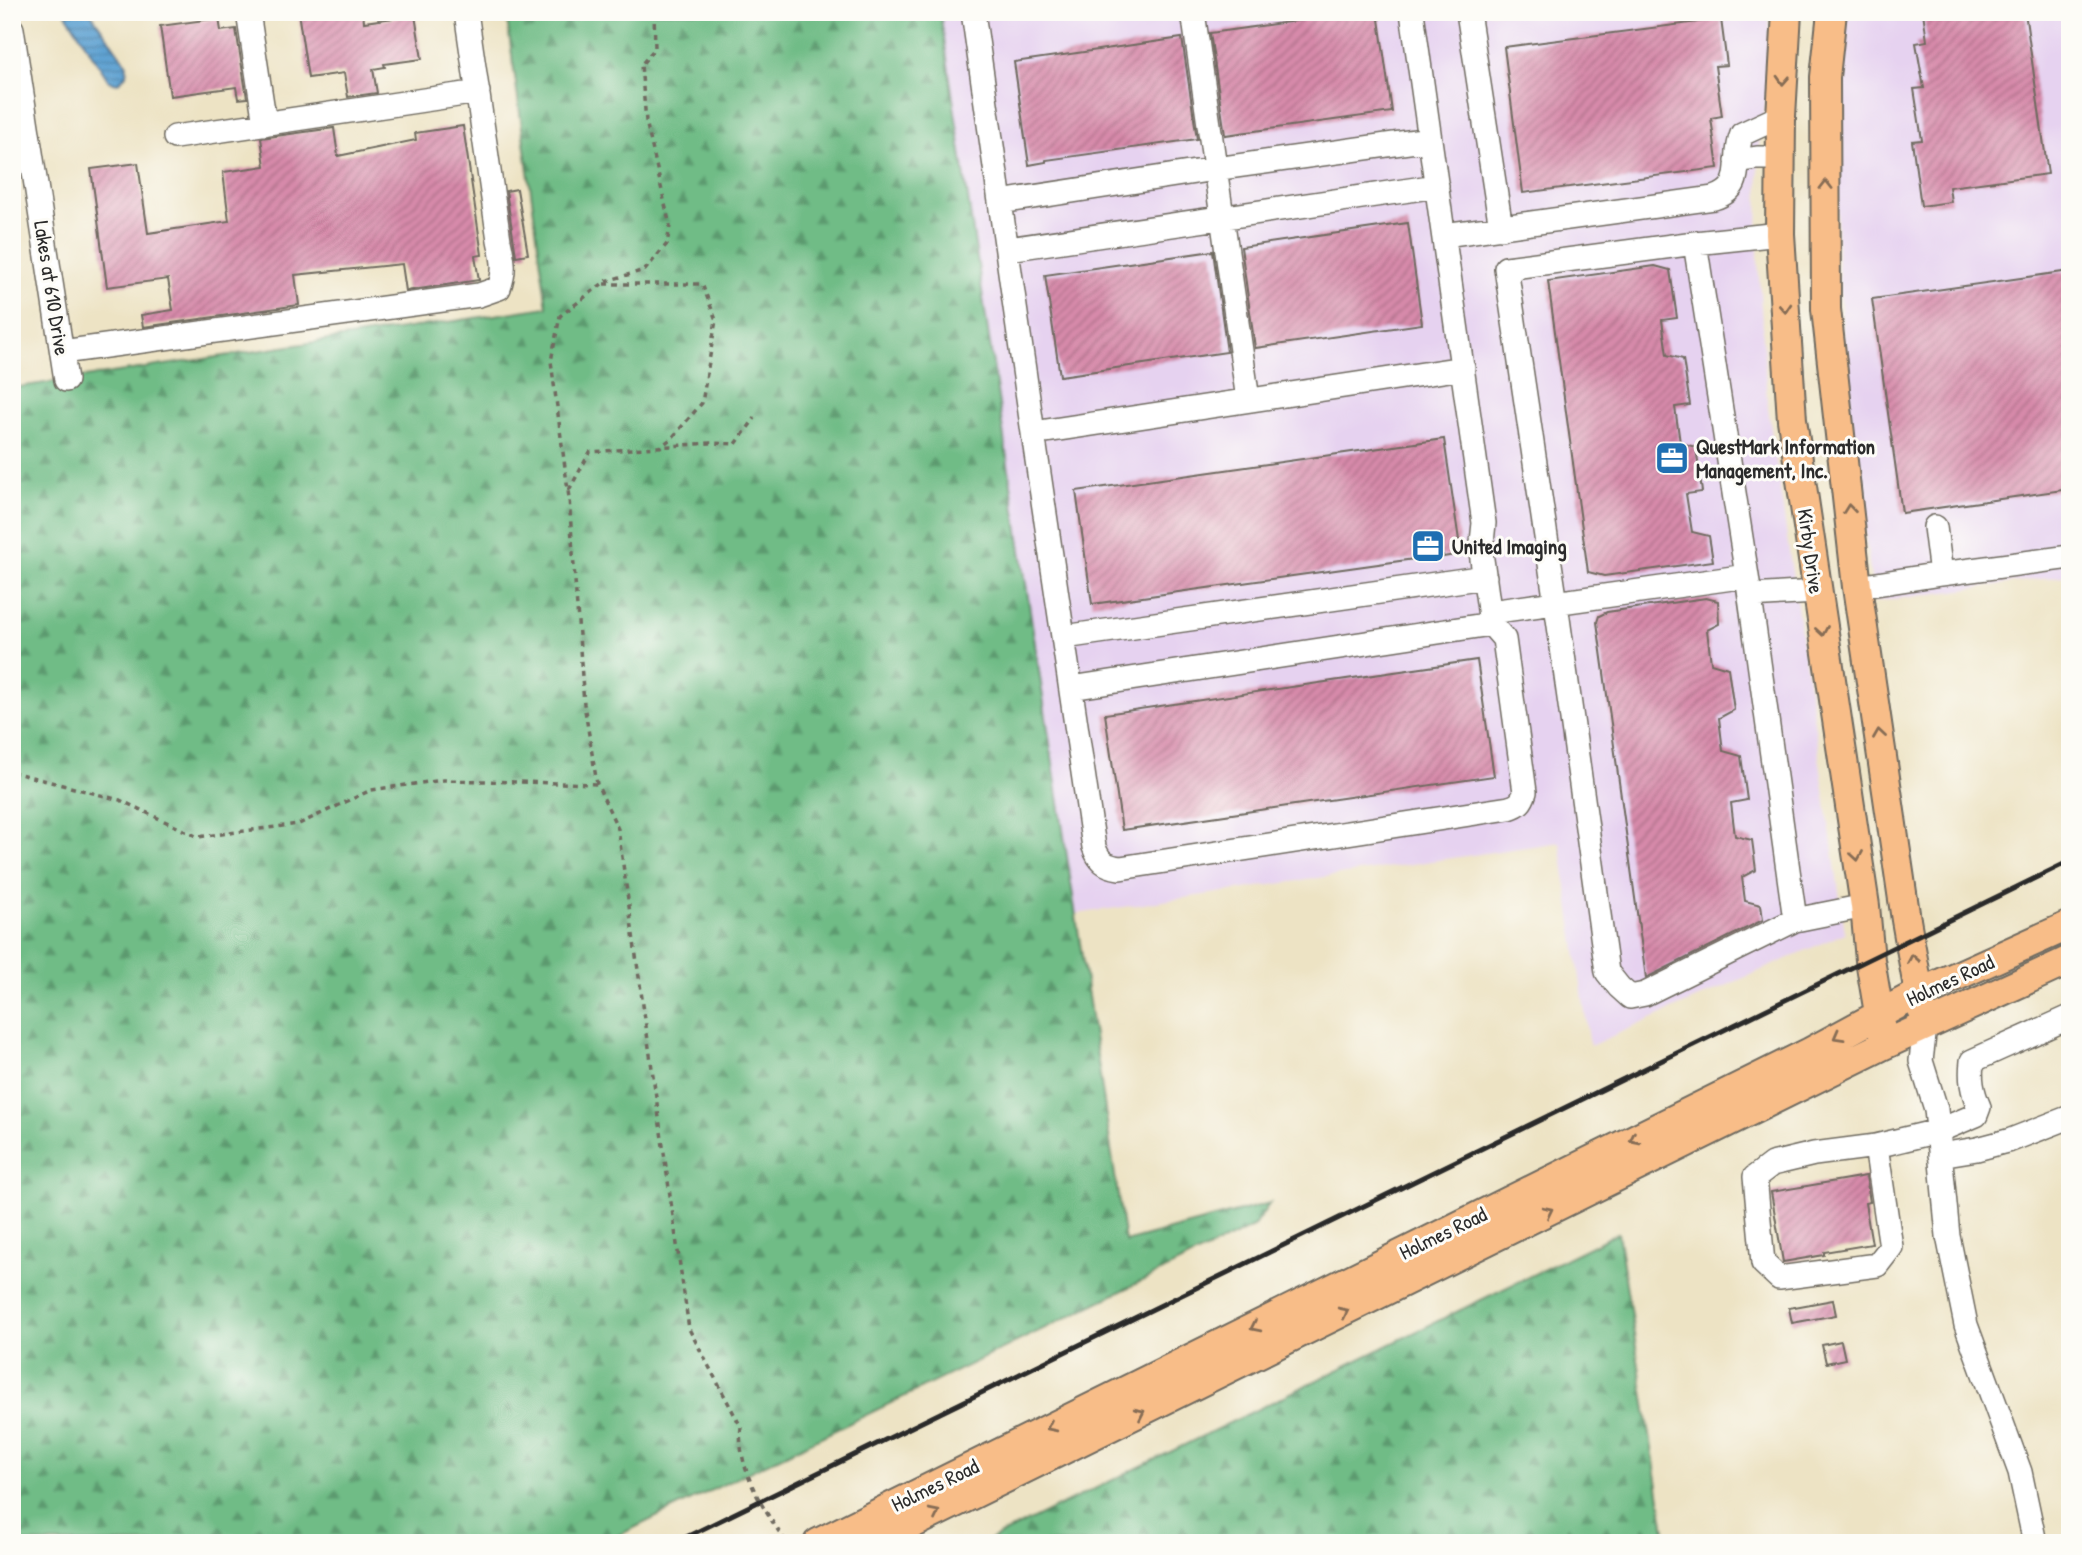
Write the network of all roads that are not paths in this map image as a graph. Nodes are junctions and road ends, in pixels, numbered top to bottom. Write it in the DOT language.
graph roads {
  1 [pos="248,12"];
  2 [pos="466,12"];
  3 [pos="973,12"];
  4 [pos="1193,12"];
  5 [pos="1412,12"];
  6 [pos="1468,12"];
  7 [pos="1787,12"];
  8 [pos="1832,12"];
  9 [pos="12,29"];
  10 [pos="478,92"];
  11 [pos="1781,116"];
  12 [pos="265,124"];
  13 [pos="175,137"];
  14 [pos="1430,139"];
  15 [pos="1781,158"];
  16 [pos="1737,162"];
  17 [pos="1215,169"];
  18 [pos="1437,186"];
  19 [pos="1000,202"];
  20 [pos="1222,218"];
  21 [pos="1501,228"];
  22 [pos="1826,233"];
  23 [pos="1780,234"];
  24 [pos="1444,235"];
  25 [pos="1695,243"];
  26 [pos="1008,249"];
  27 [pos="62,352"];
  28 [pos="1463,369"];
  29 [pos="66,380"];
  30 [pos="1248,400"];
  31 [pos="1033,433"];
  32 [pos="1935,527"];
  33 [pos="2070,557"];
  34 [pos="1941,574"];
  35 [pos="1485,577"];
  36 [pos="1748,586"];
  37 [pos="1857,587"];
  38 [pos="1816,592"];
  39 [pos="1556,604"];
  40 [pos="1491,618"];
  41 [pos="1064,637"];
  42 [pos="1071,688"];
  43 [pos="1865,906"];
  44 [pos="1795,920"];
  45 [pos="2070,925"];
  46 [pos="2070,960"];
  47 [pos="1919,993"];
  48 [pos="1878,1014"];
  49 [pos="2070,1017"];
  50 [pos="1925,1027"];
  51 [pos="1884,1045"];
  52 [pos="1921,1061"];
  53 [pos="2070,1117"];
  54 [pos="1938,1131"];
  55 [pos="1876,1146"];
  56 [pos="1940,1155"];
  57 [pos="818,1543"];
  58 [pos="874,1543"];
  59 [pos="2035,1543"];
  1 -- 12 [label="street"];
  2 -- 10 [label="street"];
  3 -- 19 [label="street"];
  4 -- 17 [label="street"];
  5 -- 14 [label="street"];
  6 -- 21 [label="street"];
  7 -- 11 [label="main road, Kirby Drive, one-way"];
  22 -- 8 [label="main road, Kirby Drive, one-way"];
  9 -- 27 [label="street, Lakes at 610 Drive"];
  10 -- 12 [label="street"];
  10 -- 27 [label="street"];
  11 -- 15 [label="main road, Kirby Drive"];
  11 -- 16 [label="street"];
  12 -- 13 [label="street"];
  14 -- 17 [label="street"];
  14 -- 18 [label="street"];
  15 -- 16 [label="street"];
  15 -- 23 [label="main road, Kirby Drive"];
  16 -- 21 [label="street"];
  17 -- 19 [label="street"];
  17 -- 20 [label="street"];
  18 -- 20 [label="street"];
  18 -- 24 [label="street"];
  19 -- 26 [label="street"];
  20 -- 26 [label="street"];
  20 -- 30 [label="street"];
  21 -- 24 [label="street"];
  22 -- 23 [label="main road"];
  37 -- 22 [label="main road, Kirby Drive, one-way"];
  23 -- 25 [label="street"];
  23 -- 38 [label="main road, Kirby Drive, one-way"];
  24 -- 28 [label="street"];
  25 -- 36 [label="street"];
  25 -- 39 [label="street"];
  26 -- 31 [label="street"];
  27 -- 29 [label="street, Lakes at 610 Drive"];
  28 -- 30 [label="street"];
  28 -- 35 [label="street"];
  30 -- 31 [label="street"];
  31 -- 41 [label="street"];
  32 -- 34 [label="street"];
  33 -- 34 [label="street"];
  34 -- 37 [label="street"];
  35 -- 40 [label="street"];
  35 -- 41 [label="street"];
  36 -- 38 [label="street"];
  36 -- 39 [label="street"];
  36 -- 44 [label="street"];
  37 -- 38 [label="main road"];
  47 -- 37 [label="main road, Kirby Drive, one-way"];
  38 -- 43 [label="main road, Kirby Drive, one-way"];
  39 -- 40 [label="street"];
  39 -- 44 [label="street"];
  40 -- 42 [label="street"];
  40 -- 42 [label="street"];
  41 -- 42 [label="street"];
  43 -- 44 [label="street"];
  43 -- 48 [label="main road, Kirby Drive"];
  45 -- 47 [label="main road, Holmes Road"];
  46 -- 50 [label="main road, Holmes Road"];
  47 -- 48 [label="main road, Holmes Road"];
  47 -- 50 [label="main road, Kirby Drive"];
  48 -- 51 [label="main road, Kirby Drive"];
  48 -- 57 [label="main road, Holmes Road, one-way"];
  49 -- 54 [label="street"];
  50 -- 51 [label="main road, Holmes Road"];
  50 -- 52 [label="street"];
  51 -- 52 [label="street"];
  58 -- 51 [label="main road, Holmes Road, one-way"];
  52 -- 54 [label="street"];
  53 -- 56 [label="street"];
  54 -- 55 [label="street"];
  54 -- 56 [label="street"];
  55 -- 55 [label="street"];
  56 -- 59 [label="street"];
}
